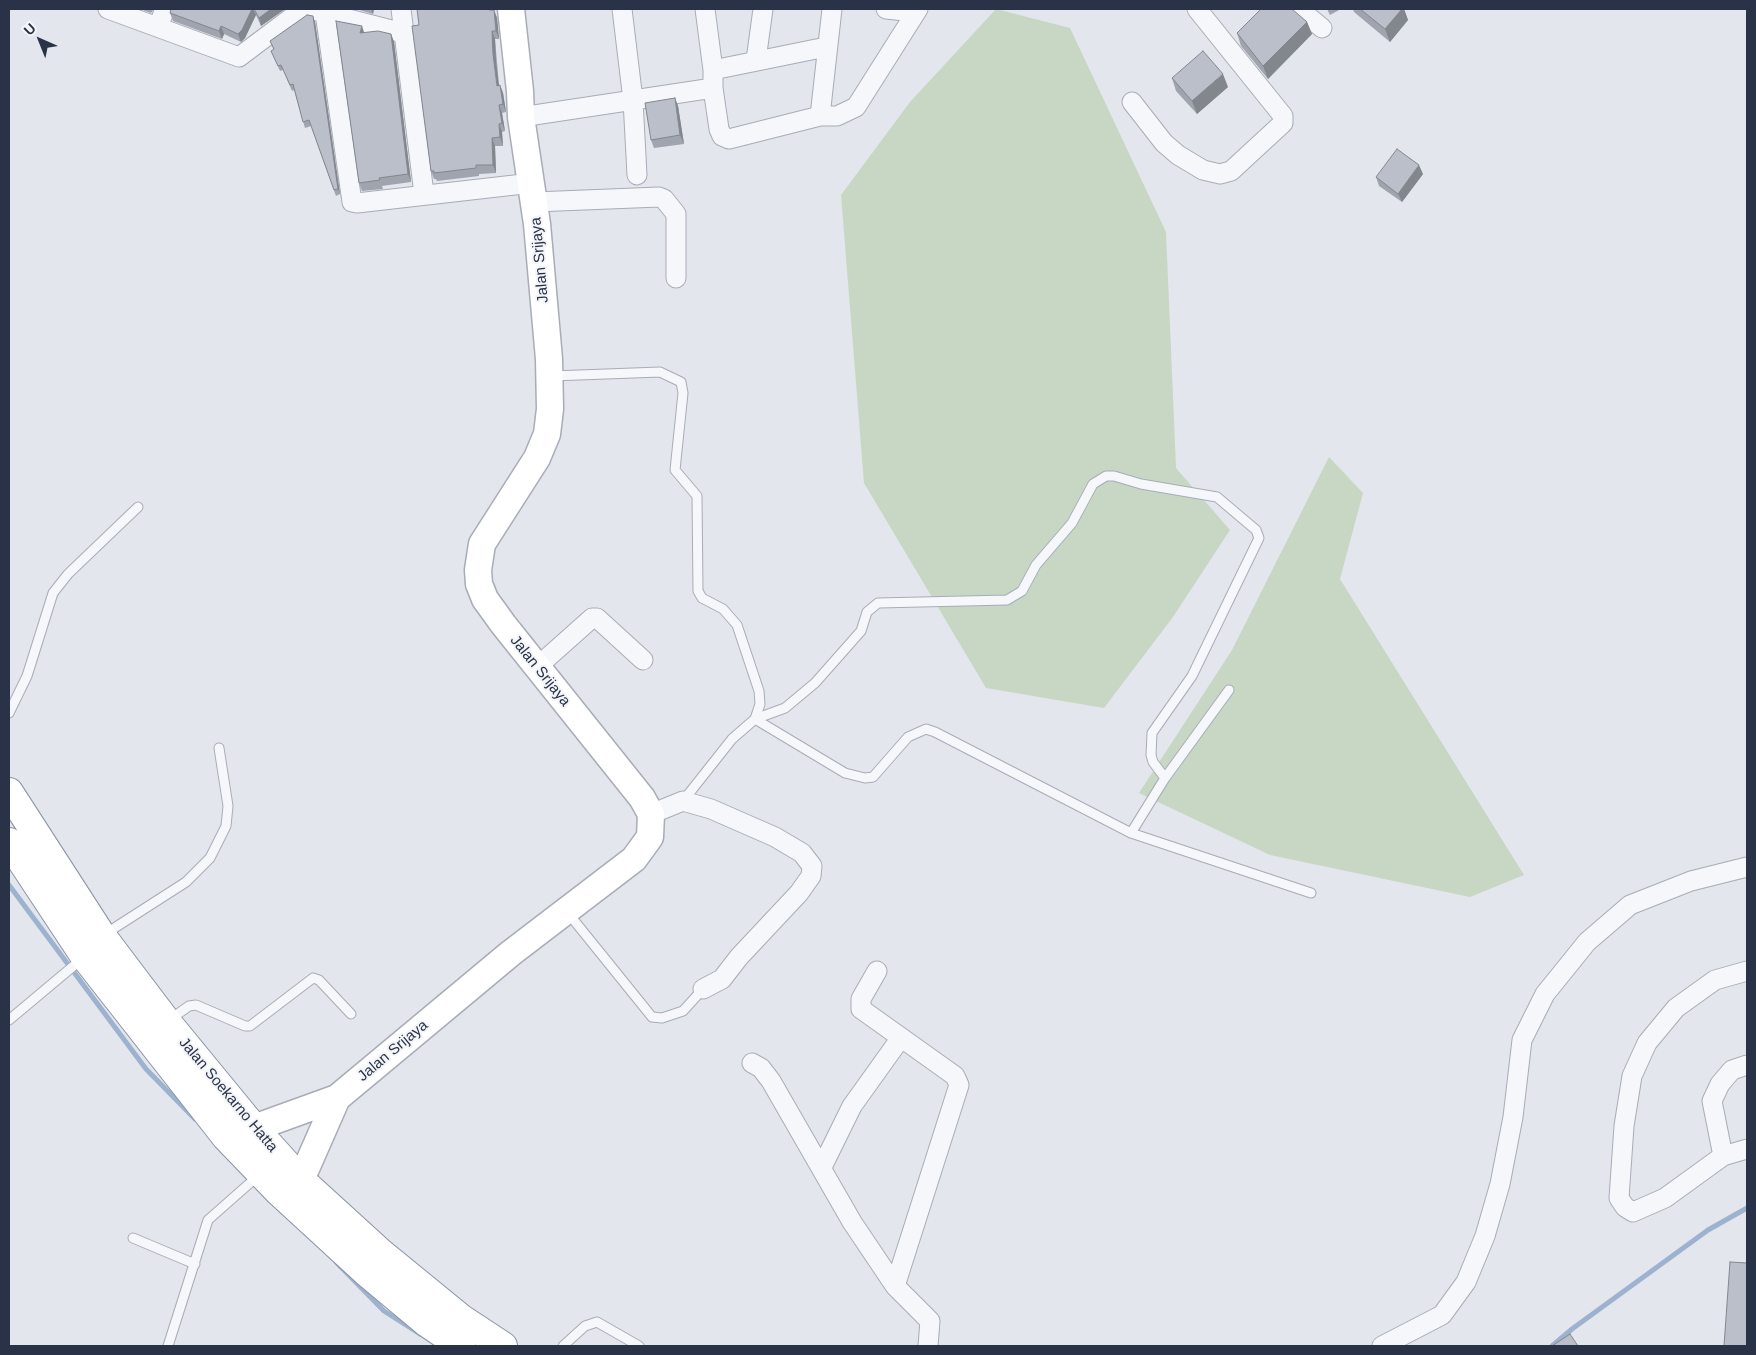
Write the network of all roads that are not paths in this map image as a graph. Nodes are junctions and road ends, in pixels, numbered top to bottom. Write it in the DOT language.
graph roads {
  1 [pos="108,9"];
  2 [pos="164,9"];
  3 [pos="303,9"];
  4 [pos="401,9"];
  5 [pos="510,9"];
  6 [pos="622,9"];
  7 [pos="706,9"];
  8 [pos="763,9"];
  9 [pos="832,9"];
  10 [pos="886,9"];
  11 [pos="1197,9"];
  12 [pos="1299,9"];
  13 [pos="916,10"];
  14 [pos="317,11"];
  15 [pos="158,27"];
  16 [pos="1322,28"];
  17 [pos="403,33"];
  18 [pos="826,46"];
  19 [pos="756,60"];
  20 [pos="713,79"];
  21 [pos="633,100"];
  22 [pos="1132,102"];
  23 [pos="820,116"];
  24 [pos="521,117"];
  25 [pos="637,175"];
  26 [pos="533,192"];
  27 [pos="424,194"];
  28 [pos="676,278"];
  29 [pos="549,376"];
  30 [pos="138,507"];
  31 [pos="643,660"];
  32 [pos="537,667"];
  33 [pos="1229,690"];
  34 [pos="9,713"];
  35 [pos="755,719"];
  36 [pos="219,748"];
  37 [pos="1165,778"];
  38 [pos="9,792"];
  39 [pos="683,801"];
  40 [pos="651,814"];
  41 [pos="1131,833"];
  42 [pos="9,842"];
  43 [pos="1747,867"];
  44 [pos="1311,892"];
  45 [pos="566,911"];
  46 [pos="87,953"];
  47 [pos="878,971"];
  48 [pos="1747,972"];
  49 [pos="703,989"];
  50 [pos="351,1014"];
  51 [pos="9,1020"];
  52 [pos="167,1022"];
  53 [pos="900,1039"];
  54 [pos="752,1063"];
  55 [pos="1747,1065"];
  56 [pos="337,1098"];
  57 [pos="254,1128"];
  58 [pos="1747,1149"];
  59 [pos="1722,1156"];
  60 [pos="822,1167"];
  61 [pos="259,1176"];
  62 [pos="301,1180"];
  63 [pos="133,1238"];
  64 [pos="195,1264"];
  65 [pos="895,1286"];
  66 [pos="168,1346"];
  67 [pos="461,1346"];
  68 [pos="503,1346"];
  69 [pos="563,1346"];
  70 [pos="639,1346"];
  71 [pos="928,1346"];
  72 [pos="1382,1346"];
  1 -- 15 [label="street"];
  2 -- 15 [label="street"];
  3 -- 15 [label="street"];
  4 -- 17 [label="street"];
  5 -- 24 [label="street, Jalan Srijaya"];
  6 -- 21 [label="street"];
  7 -- 20 [label="street"];
  8 -- 19 [label="street"];
  9 -- 18 [label="street"];
  10 -- 13 [label="street"];
  11 -- 22 [label="street"];
  12 -- 16 [label="street"];
  13 -- 23 [label="street"];
  14 -- 17 [label="street"];
  14 -- 27 [label="street"];
  17 -- 27 [label="street"];
  18 -- 19 [label="street"];
  18 -- 23 [label="street"];
  19 -- 20 [label="street"];
  20 -- 21 [label="street"];
  20 -- 23 [label="street"];
  21 -- 24 [label="street"];
  21 -- 25 [label="street"];
  24 -- 26 [label="street, Jalan Srijaya"];
  26 -- 27 [label="street"];
  26 -- 28 [label="street"];
  26 -- 29 [label="street, Jalan Srijaya"];
  29 -- 32 [label="street, Jalan Srijaya"];
  29 -- 35 [label="lane"];
  30 -- 34 [label="lane"];
  31 -- 32 [label="street"];
  32 -- 40 [label="street, Jalan Srijaya"];
  33 -- 37 [label="lane"];
  35 -- 37 [label="lane"];
  35 -- 39 [label="lane"];
  35 -- 41 [label="lane"];
  36 -- 46 [label="lane"];
  37 -- 41 [label="lane"];
  38 -- 46 [label="highway, Jalan Soekarno Hatta"];
  39 -- 40 [label="street"];
  39 -- 49 [label="street"];
  40 -- 45 [label="street, Jalan Srijaya"];
  41 -- 44 [label="lane"];
  42 -- 46 [label="highway, Jalan Soekarno Hatta"];
  43 -- 72 [label="street"];
  45 -- 49 [label="lane"];
  45 -- 56 [label="street, Jalan Srijaya"];
  46 -- 51 [label="lane"];
  46 -- 52 [label="highway, Jalan Soekarno Hatta"];
  46 -- 61 [label="highway, Jalan Soekarno Hatta"];
  47 -- 53 [label="street"];
  48 -- 59 [label="street"];
  50 -- 52 [label="lane"];
  52 -- 57 [label="highway, Jalan Soekarno Hatta"];
  53 -- 60 [label="street"];
  53 -- 65 [label="street"];
  54 -- 60 [label="street"];
  55 -- 59 [label="street"];
  56 -- 57 [label="street"];
  56 -- 62 [label="street, Jalan Srijaya"];
  57 -- 62 [label="highway, Jalan Soekarno Hatta"];
  58 -- 59 [label="street"];
  60 -- 65 [label="street"];
  61 -- 64 [label="lane"];
  61 -- 67 [label="highway, Jalan Soekarno Hatta"];
  62 -- 68 [label="highway, Jalan Soekarno Hatta"];
  63 -- 64 [label="lane"];
  64 -- 66 [label="lane"];
  65 -- 71 [label="street"];
  69 -- 70 [label="lane"];
}
